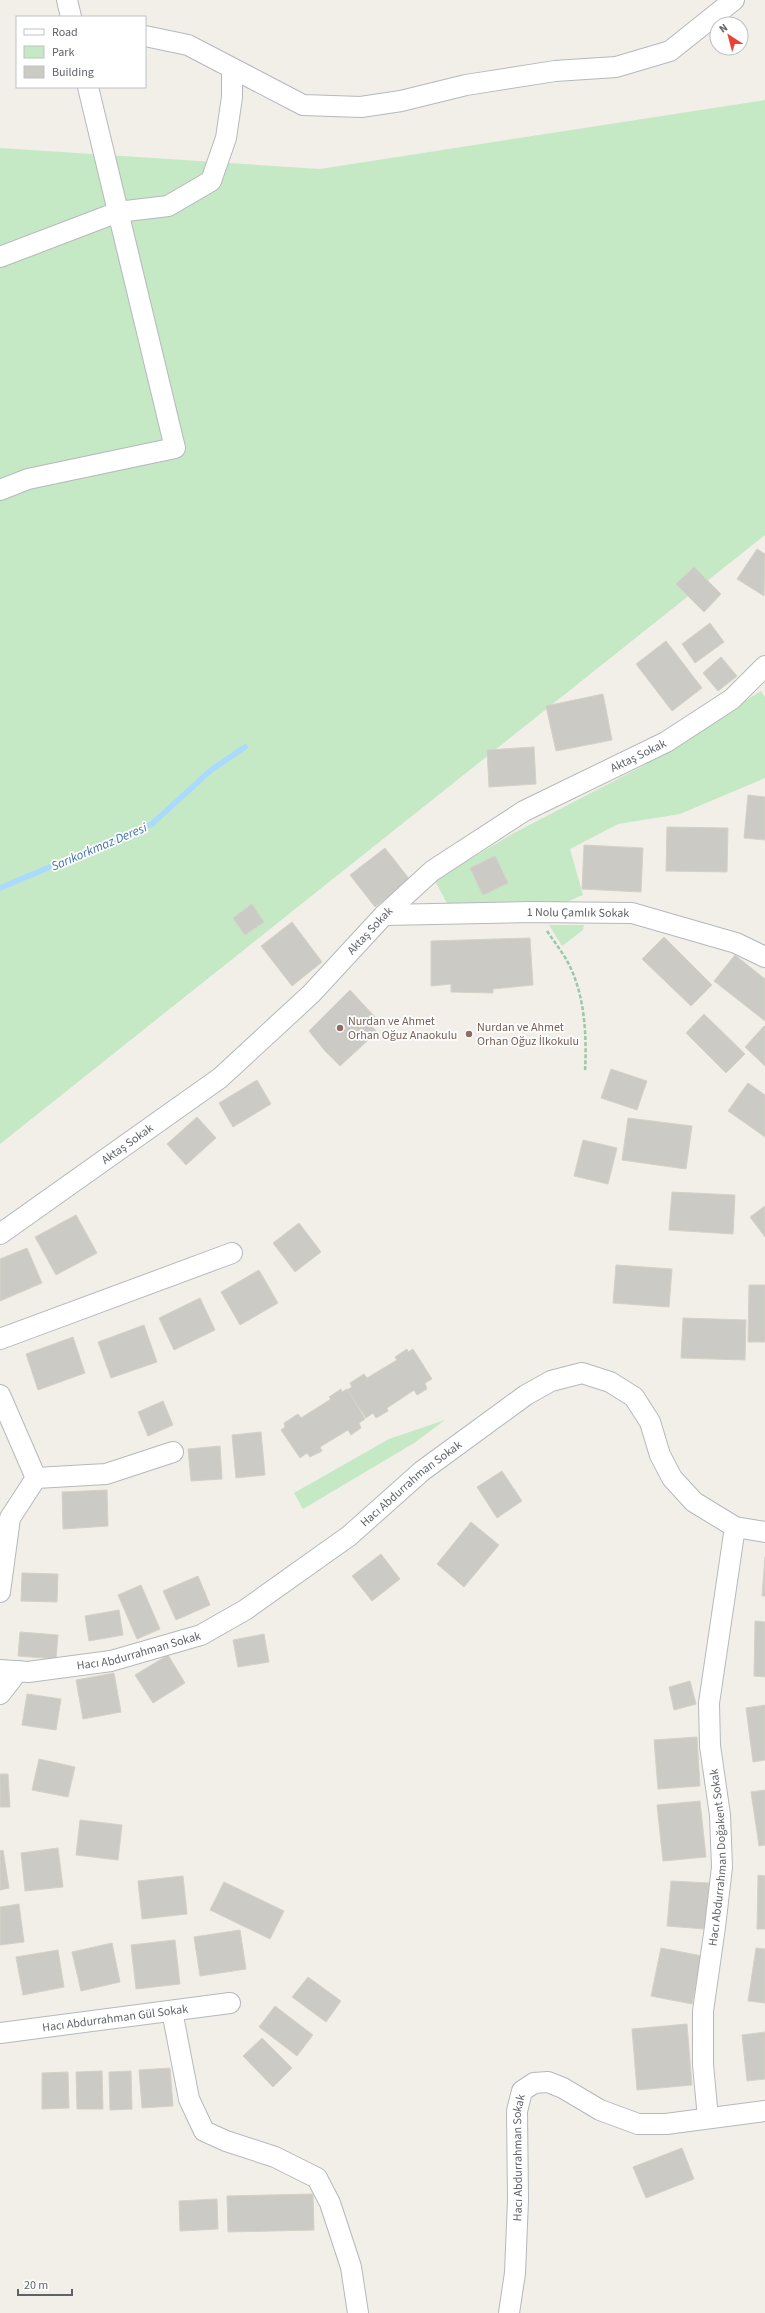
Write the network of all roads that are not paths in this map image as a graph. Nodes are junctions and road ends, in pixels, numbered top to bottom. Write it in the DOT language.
graph roads {
  1 [pos="67,0"];
  2 [pos="734,0"];
  3 [pos="71,16"];
  4 [pos="146,36"];
  5 [pos="232,69"];
  6 [pos="88,88"];
  7 [pos="118,212"];
  8 [pos="0,257"];
  9 [pos="0,490"];
  10 [pos="765,666"];
  11 [pos="384,915"];
  12 [pos="765,957"];
  13 [pos="0,1234"];
  14 [pos="232,1253"];
  15 [pos="0,1339"];
  16 [pos="0,1395"];
  17 [pos="173,1452"];
  18 [pos="36,1478"];
  19 [pos="734,1527"];
  20 [pos="765,1532"];
  21 [pos="0,1592"];
  22 [pos="9,1671"];
  23 [pos="0,1694"];
  24 [pos="230,2003"];
  25 [pos="172,2011"];
  26 [pos="0,2033"];
  27 [pos="765,2111"];
  28 [pos="708,2118"];
  29 [pos="358,2313"];
  30 [pos="509,2313"];
  1 -- 3 [label="street"];
  2 -- 5 [label="street"];
  4 -- 5 [label="street"];
  5 -- 7 [label="street"];
  6 -- 7 [label="street"];
  7 -- 8 [label="street"];
  7 -- 9 [label="street"];
  10 -- 11 [label="street, Aktaş Sokak"];
  11 -- 12 [label="street, 1 Nolu Çamlık Sokak"];
  11 -- 13 [label="street, Aktaş Sokak"];
  14 -- 15 [label="street"];
  16 -- 18 [label="street"];
  17 -- 18 [label="street"];
  18 -- 21 [label="street"];
  19 -- 20 [label="street, Hacı Abdurrahman Sokak"];
  19 -- 22 [label="street, Hacı Abdurrahman Sokak"];
  19 -- 28 [label="street, Hacı Abdurrahman Doğakent Sokak"];
  22 -- 23 [label="street"];
  24 -- 25 [label="street, Hacı Abdurrahman Gül Sokak"];
  25 -- 26 [label="street, Hacı Abdurrahman Gül Sokak"];
  25 -- 29 [label="street"];
  27 -- 28 [label="street, Hacı Abdurrahman Sokak"];
  28 -- 30 [label="street, Hacı Abdurrahman Sokak"];
}
